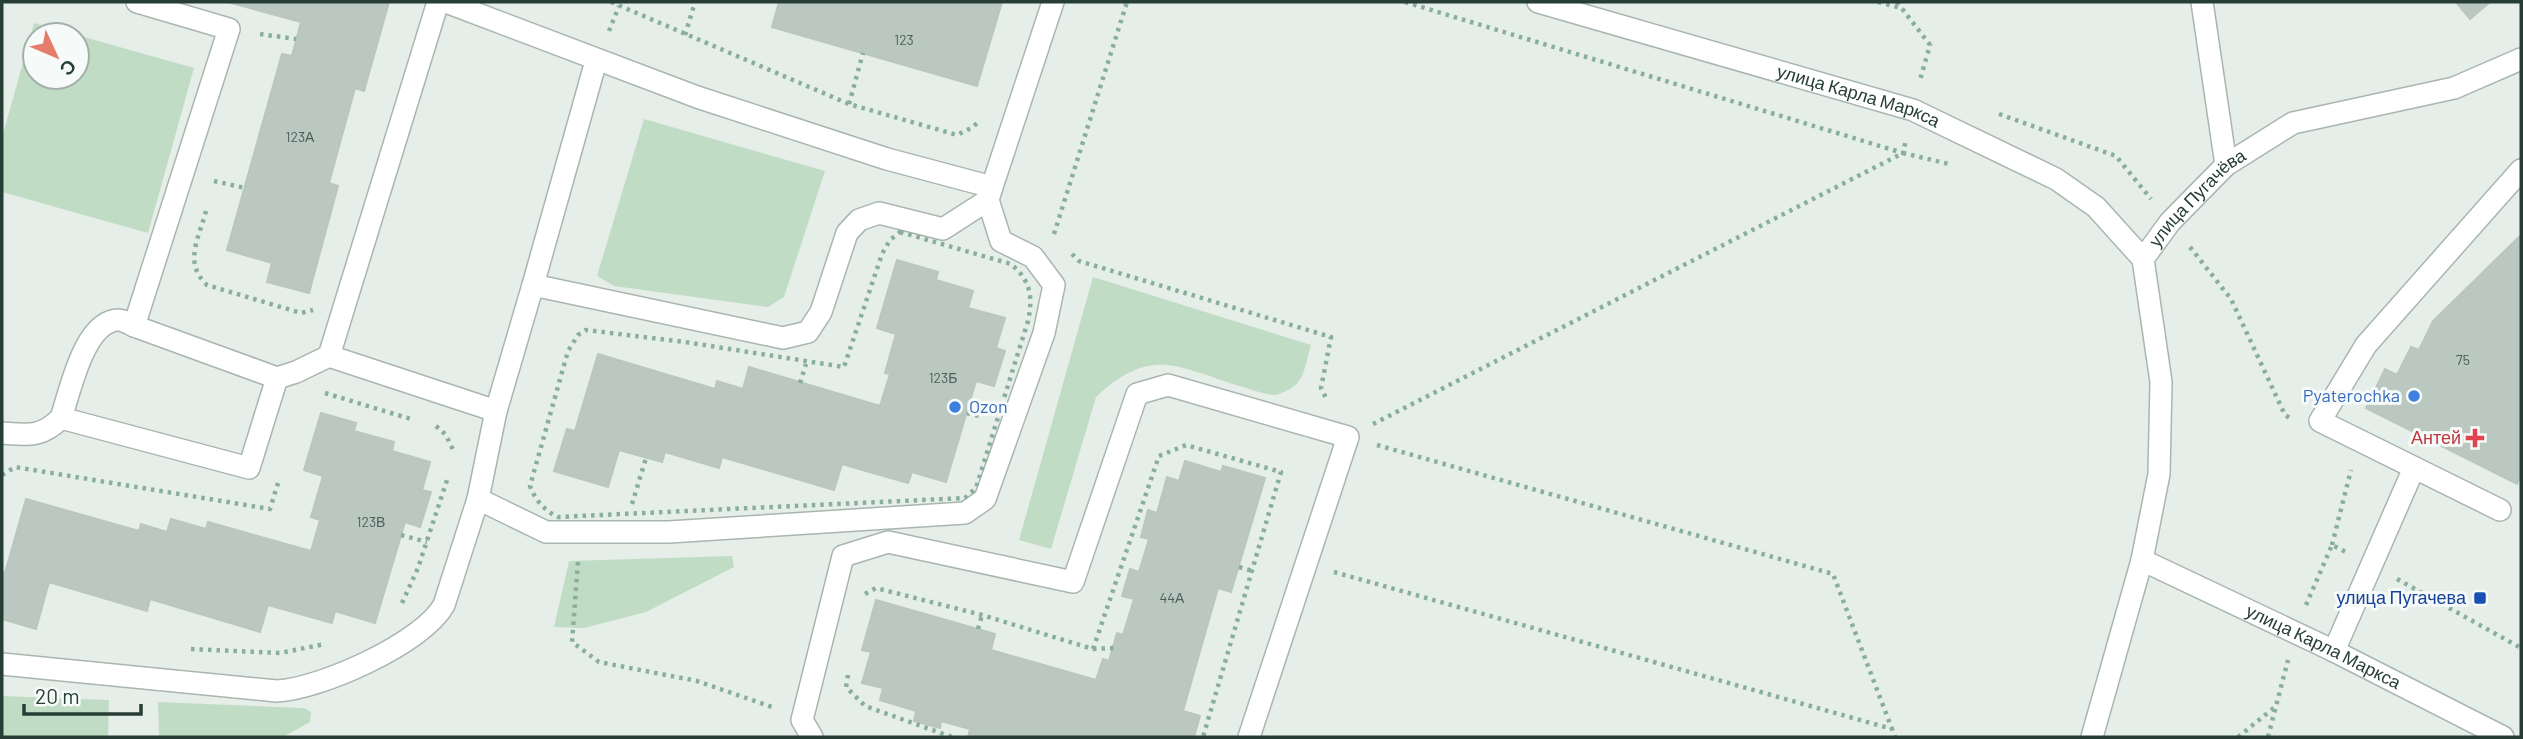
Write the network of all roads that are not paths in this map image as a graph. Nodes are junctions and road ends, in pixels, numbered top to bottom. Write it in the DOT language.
graph roads {
  1 [pos="137,2"];
  2 [pos="438,2"];
  3 [pos="446,2"];
  4 [pos="1053,2"];
  5 [pos="1538,2"];
  6 [pos="2202,2"];
  7 [pos="2521,59"];
  8 [pos="596,61"];
  9 [pos="2226,165"];
  10 [pos="2521,170"];
  11 [pos="990,193"];
  12 [pos="2143,259"];
  13 [pos="533,285"];
  14 [pos="134,326"];
  15 [pos="329,356"];
  16 [pos="277,378"];
  17 [pos="496,411"];
  18 [pos="61,418"];
  19 [pos="2,433"];
  20 [pos="2414,468"];
  21 [pos="478,499"];
  22 [pos="2500,510"];
  23 [pos="2142,560"];
  24 [pos="2334,651"];
  25 [pos="2,664"];
  26 [pos="807,729"];
  27 [pos="1249,737"];
  28 [pos="2092,737"];
  29 [pos="2503,737"];
  1 -- 14 [label="street"];
  2 -- 15 [label="street"];
  3 -- 8 [label="street"];
  4 -- 11 [label="street"];
  5 -- 12 [label="street, улица Карла Маркса"];
  6 -- 9 [label="street"];
  7 -- 9 [label="street, улица Пугачёва"];
  8 -- 11 [label="street"];
  8 -- 13 [label="street"];
  9 -- 12 [label="street, улица Пугачёва"];
  10 -- 20 [label="street"];
  11 -- 13 [label="street"];
  11 -- 21 [label="street"];
  12 -- 23 [label="street, улица Пугачёва"];
  13 -- 17 [label="street"];
  14 -- 16 [label="street"];
  14 -- 18 [label="street"];
  15 -- 16 [label="street"];
  15 -- 17 [label="street"];
  16 -- 18 [label="street"];
  17 -- 21 [label="street"];
  18 -- 19 [label="street"];
  20 -- 22 [label="street"];
  20 -- 24 [label="street"];
  21 -- 25 [label="street"];
  23 -- 24 [label="street, улица Карла Маркса"];
  23 -- 28 [label="street, улица Пугачёва"];
  24 -- 29 [label="street, улица Карла Маркса"];
  26 -- 27 [label="street"];
}
